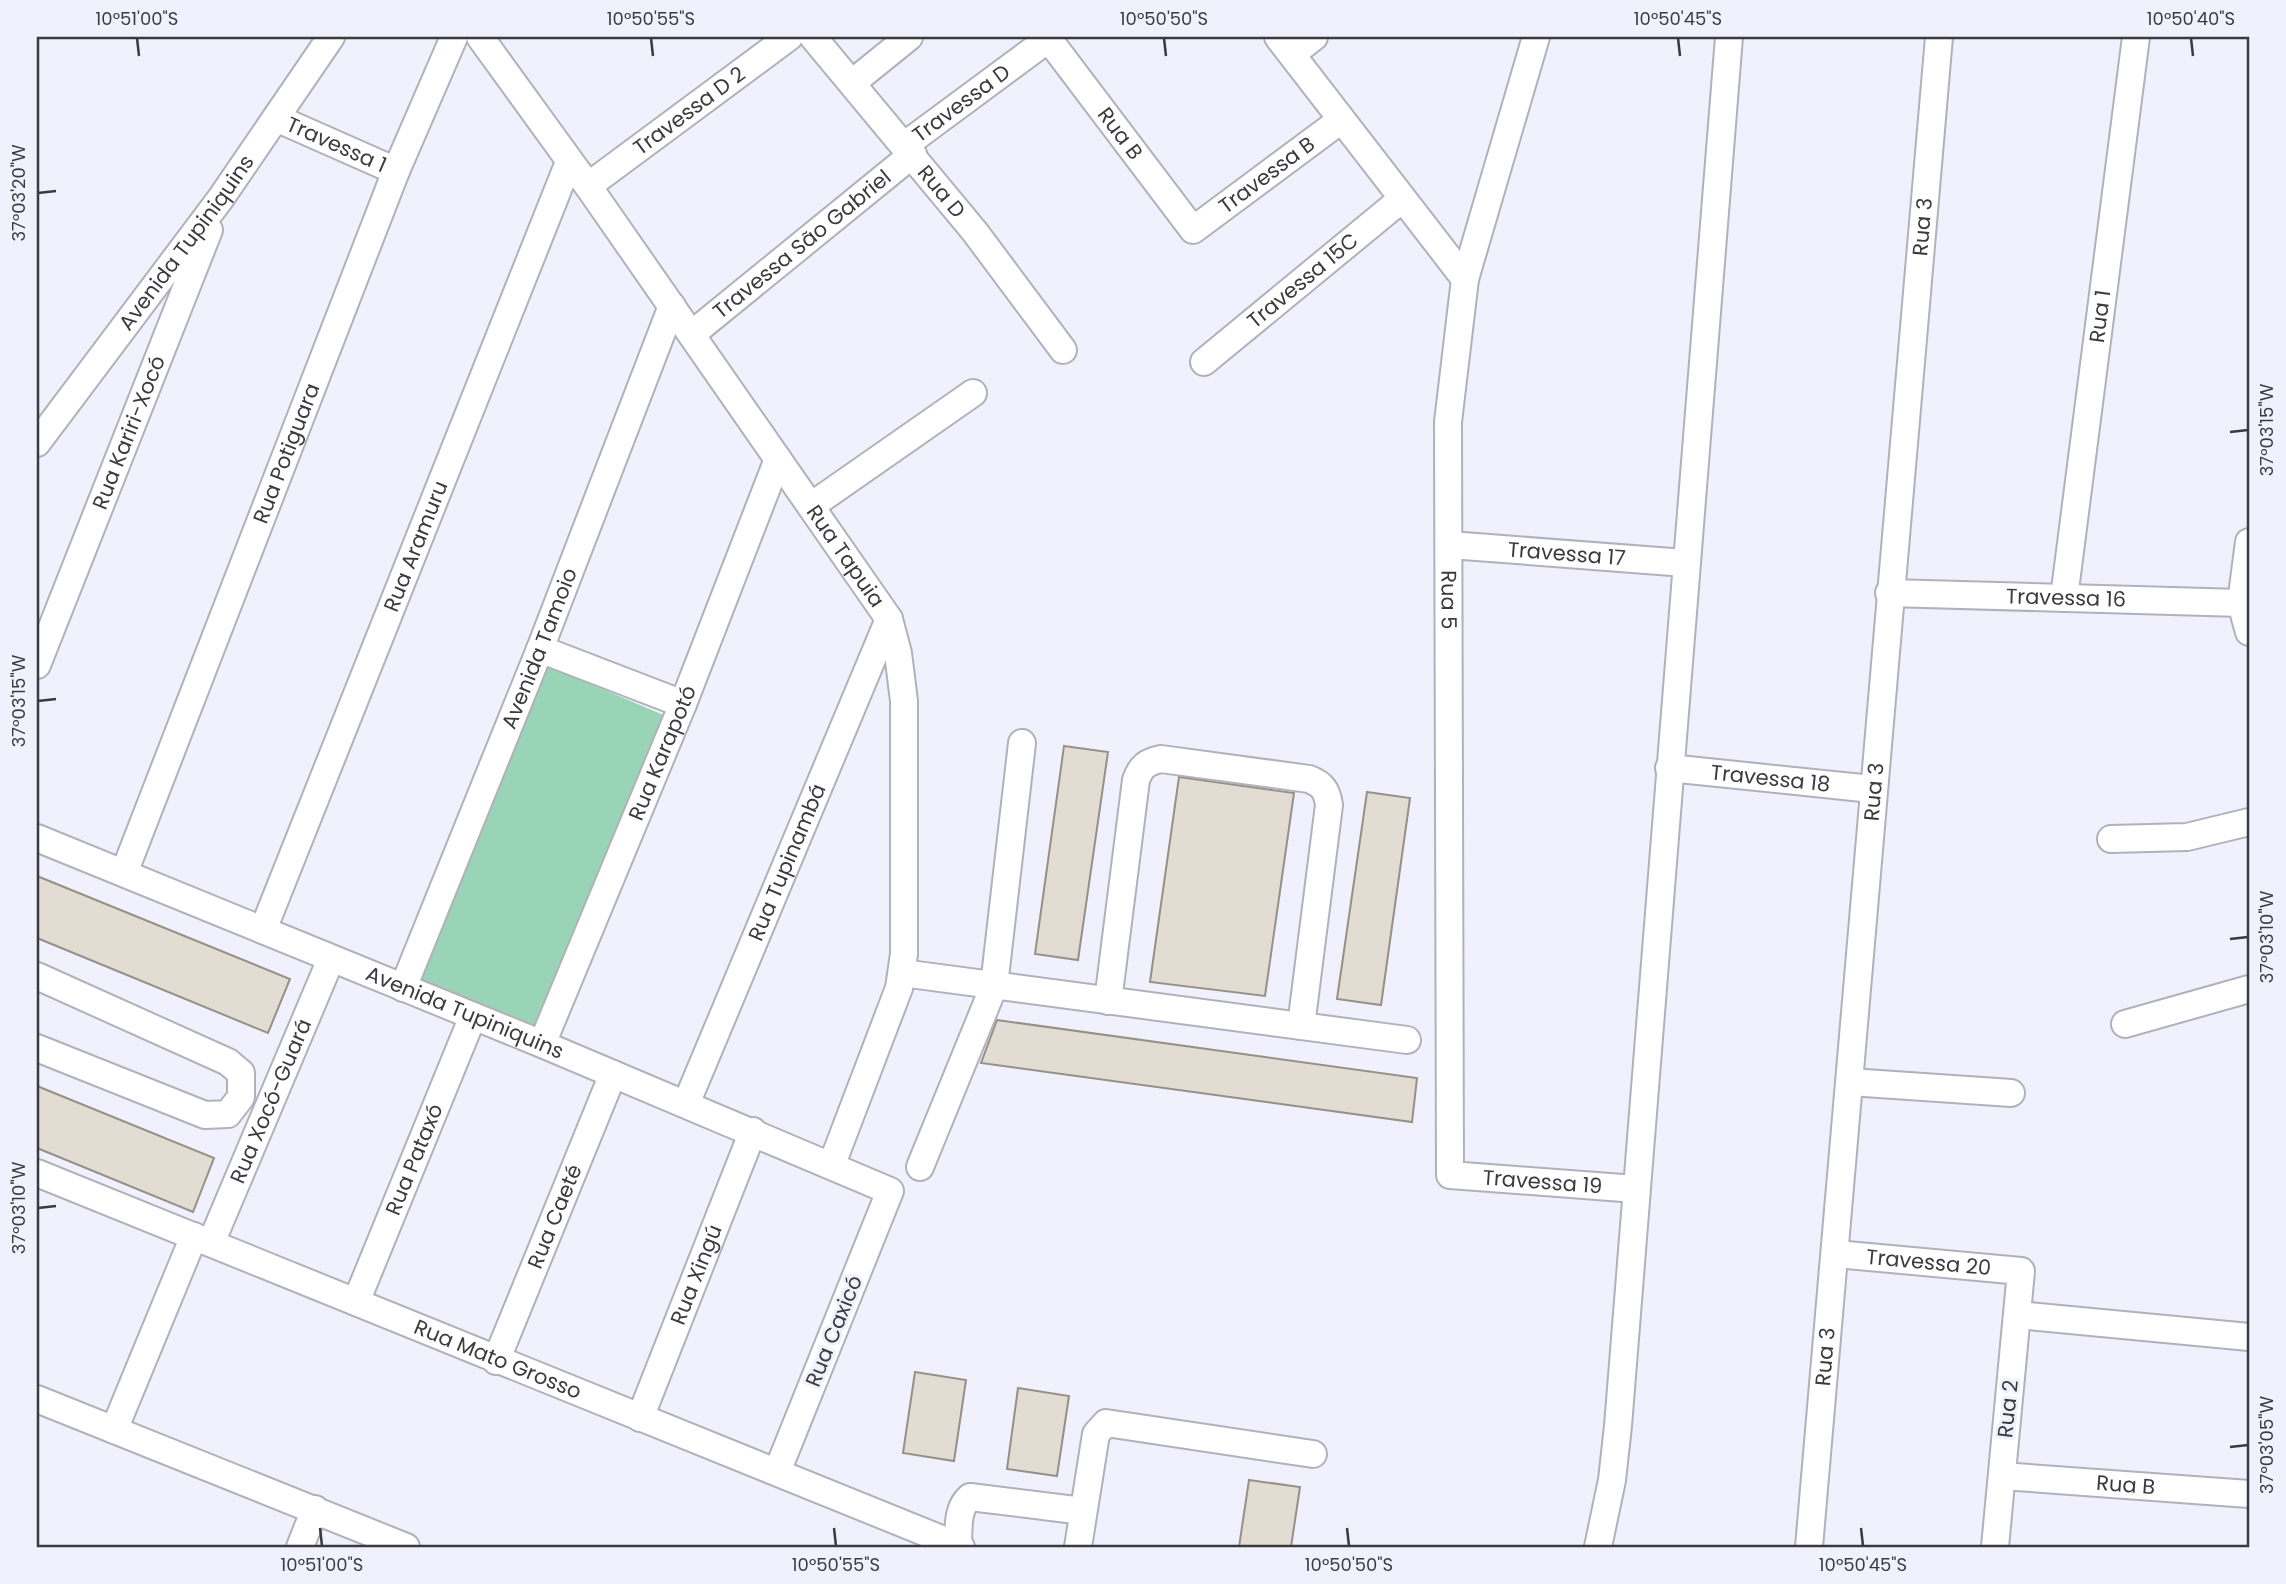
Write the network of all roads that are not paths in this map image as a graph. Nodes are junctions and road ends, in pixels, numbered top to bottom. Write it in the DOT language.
graph roads {
  1 [pos="331,37"];
  2 [pos="454,37"];
  3 [pos="480,37"];
  4 [pos="789,37"];
  5 [pos="813,37"];
  6 [pos="909,37"];
  7 [pos="1314,37"];
  8 [pos="1536,37"];
  9 [pos="1729,37"];
  10 [pos="1939,37"];
  11 [pos="2136,37"];
  12 [pos="1049,38"];
  13 [pos="1285,45"];
  14 [pos="852,83"];
  15 [pos="276,118"];
  16 [pos="1341,120"];
  17 [pos="909,150"];
  18 [pos="569,162"];
  19 [pos="396,171"];
  20 [pos="588,186"];
  21 [pos="221,198"];
  22 [pos="1402,199"];
  23 [pos="1193,230"];
  24 [pos="1465,279"];
  25 [pos="672,306"];
  26 [pos="692,334"];
  27 [pos="1063,350"];
  28 [pos="1204,362"];
  29 [pos="973,393"];
  30 [pos="37,443"];
  31 [pos="778,459"];
  32 [pos="811,506"];
  33 [pos="2249,542"];
  34 [pos="1450,545"];
  35 [pos="1685,564"];
  36 [pos="1889,593"];
  37 [pos="2064,598"];
  38 [pos="2245,601"];
  39 [pos="889,618"];
  40 [pos="2249,632"];
  41 [pos="540,649"];
  42 [pos="37,665"];
  43 [pos="683,704"];
  44 [pos="1022,743"];
  45 [pos="1669,768"];
  46 [pos="1872,789"];
  47 [pos="2249,822"];
  48 [pos="37,838"];
  49 [pos="2111,839"];
  50 [pos="124,873"];
  51 [pos="263,930"];
  52 [pos="331,959"];
  53 [pos="906,974"];
  54 [pos="37,976"];
  55 [pos="994,986"];
  56 [pos="402,988"];
  57 [pos="2249,989"];
  58 [pos="1108,1001"];
  59 [pos="473,1016"];
  60 [pos="2125,1024"];
  61 [pos="1301,1026"];
  62 [pos="1407,1040"];
  63 [pos="542,1044"];
  64 [pos="37,1048"];
  65 [pos="613,1074"];
  66 [pos="1850,1082"];
  67 [pos="2011,1093"];
  68 [pos="686,1104"];
  69 [pos="753,1131"];
  70 [pos="832,1164"];
  71 [pos="920,1167"];
  72 [pos="37,1174"];
  73 [pos="1450,1175"];
  74 [pos="1636,1189"];
  75 [pos="890,1191"];
  76 [pos="203,1240"];
  77 [pos="1836,1254"];
  78 [pos="2021,1272"];
  79 [pos="356,1302"];
  80 [pos="2018,1315"];
  81 [pos="2249,1337"];
  82 [pos="496,1361"];
  83 [pos="37,1399"];
  84 [pos="640,1418"];
  85 [pos="114,1430"];
  86 [pos="1313,1454"];
  87 [pos="777,1472"];
  88 [pos="2002,1476"];
  89 [pos="2249,1494"];
  90 [pos="315,1509"];
  91 [pos="1083,1511"];
  92 [pos="300,1547"];
  93 [pos="407,1547"];
  94 [pos="959,1547"];
  95 [pos="1078,1547"];
  96 [pos="1598,1547"];
  97 [pos="1809,1547"];
  98 [pos="1995,1547"];
  1 -- 15 [label="street, Avenida Tupiniquins"];
  2 -- 19 [label="street, Rua Potiguara"];
  3 -- 18 [label="street, Rua Tapuia"];
  4 -- 20 [label="street, Travessa D 2"];
  5 -- 14 [label="street, Rua D"];
  6 -- 14 [label="street"];
  7 -- 13 [label="street"];
  8 -- 24 [label="street, Rua 5"];
  9 -- 35 [label="street"];
  10 -- 36 [label="street, Rua 3"];
  11 -- 37 [label="street, Rua 1"];
  12 -- 17 [label="street, Travessa D"];
  12 -- 23 [label="street, Rua B"];
  13 -- 16 [label="street"];
  14 -- 17 [label="street, Rua D"];
  15 -- 19 [label="street, Travessa 1"];
  15 -- 21 [label="street, Avenida Tupiniquins"];
  16 -- 22 [label="street"];
  16 -- 23 [label="street, Travessa B"];
  17 -- 26 [label="street, Travessa São Gabriel"];
  17 -- 27 [label="street, Rua D"];
  18 -- 20 [label="street, Rua Tapuia"];
  18 -- 51 [label="street, Rua Aramuru"];
  19 -- 50 [label="street, Rua Potiguara"];
  20 -- 25 [label="street, Rua Tapuia"];
  21 -- 30 [label="street, Avenida Tupiniquins"];
  21 -- 42 [label="street, Rua Kariri-Xocó"];
  22 -- 24 [label="street"];
  22 -- 28 [label="street, Travessa 15C"];
  24 -- 34 [label="street, Rua 5"];
  25 -- 26 [label="street, Rua Tapuia"];
  25 -- 41 [label="street, Avenida Tamoio"];
  26 -- 31 [label="street, Rua Tapuia"];
  29 -- 32 [label="street"];
  31 -- 32 [label="street, Rua Tapuia"];
  31 -- 43 [label="street, Rua Karapotó"];
  32 -- 39 [label="street, Rua Tapuia"];
  33 -- 38 [label="street"];
  34 -- 35 [label="street, Travessa 17"];
  34 -- 73 [label="street, Rua 5"];
  35 -- 45 [label="street"];
  36 -- 37 [label="street, Travessa 16"];
  36 -- 46 [label="street, Rua 3"];
  37 -- 38 [label="street, Travessa 16"];
  38 -- 40 [label="street"];
  39 -- 53 [label="street, Rua Tapuia"];
  39 -- 68 [label="street, Rua Tupinambá"];
  41 -- 43 [label="street"];
  41 -- 56 [label="street, Avenida Tamoio"];
  43 -- 63 [label="street, Rua Karapotó"];
  44 -- 55 [label="street"];
  45 -- 46 [label="street, Travessa 18"];
  45 -- 74 [label="street"];
  46 -- 66 [label="street, Rua 3"];
  47 -- 49 [label="street"];
  48 -- 50 [label="street, Avenida Tupiniquins"];
  50 -- 51 [label="street, Avenida Tupiniquins"];
  51 -- 52 [label="street, Avenida Tupiniquins"];
  52 -- 56 [label="street, Avenida Tupiniquins"];
  52 -- 76 [label="street, Rua Xocó-Guará"];
  53 -- 55 [label="street"];
  53 -- 70 [label="street, Rua Tapuia"];
  54 -- 64 [label="street"];
  55 -- 58 [label="street"];
  55 -- 71 [label="street"];
  56 -- 59 [label="street, Avenida Tupiniquins"];
  57 -- 60 [label="street"];
  58 -- 61 [label="street"];
  58 -- 61 [label="street"];
  59 -- 63 [label="street, Avenida Tupiniquins"];
  59 -- 79 [label="street, Rua Pataxó"];
  61 -- 62 [label="street"];
  63 -- 65 [label="street, Avenida Tupiniquins"];
  65 -- 68 [label="street, Avenida Tupiniquins"];
  65 -- 82 [label="street, Rua Caeté"];
  66 -- 67 [label="street"];
  66 -- 77 [label="street, Rua 3"];
  68 -- 69 [label="street, Avenida Tupiniquins"];
  69 -- 70 [label="street, Avenida Tupiniquins"];
  69 -- 84 [label="street, Rua Xingú"];
  70 -- 75 [label="street, Avenida Tupiniquins"];
  72 -- 76 [label="street, Rua Mato Grosso"];
  73 -- 74 [label="street, Travessa 19"];
  74 -- 96 [label="street"];
  75 -- 87 [label="street, Rua Caxicó"];
  76 -- 79 [label="street, Rua Mato Grosso"];
  76 -- 85 [label="street, Rua Xocó-Guará"];
  77 -- 78 [label="street, Travessa 20"];
  77 -- 97 [label="street, Rua 3"];
  78 -- 80 [label="street, Rua 2"];
  79 -- 82 [label="street, Rua Mato Grosso"];
  80 -- 81 [label="street"];
  80 -- 88 [label="street, Rua 2"];
  82 -- 84 [label="street, Rua Mato Grosso"];
  83 -- 85 [label="street"];
  84 -- 87 [label="street, Rua Mato Grosso"];
  85 -- 90 [label="street"];
  86 -- 91 [label="street"];
  87 -- 94 [label="street, Rua Mato Grosso"];
  88 -- 89 [label="street, Rua B"];
  88 -- 98 [label="street, Rua 2"];
  90 -- 92 [label="street"];
  90 -- 93 [label="street"];
  91 -- 94 [label="street"];
  91 -- 95 [label="street"];
}
